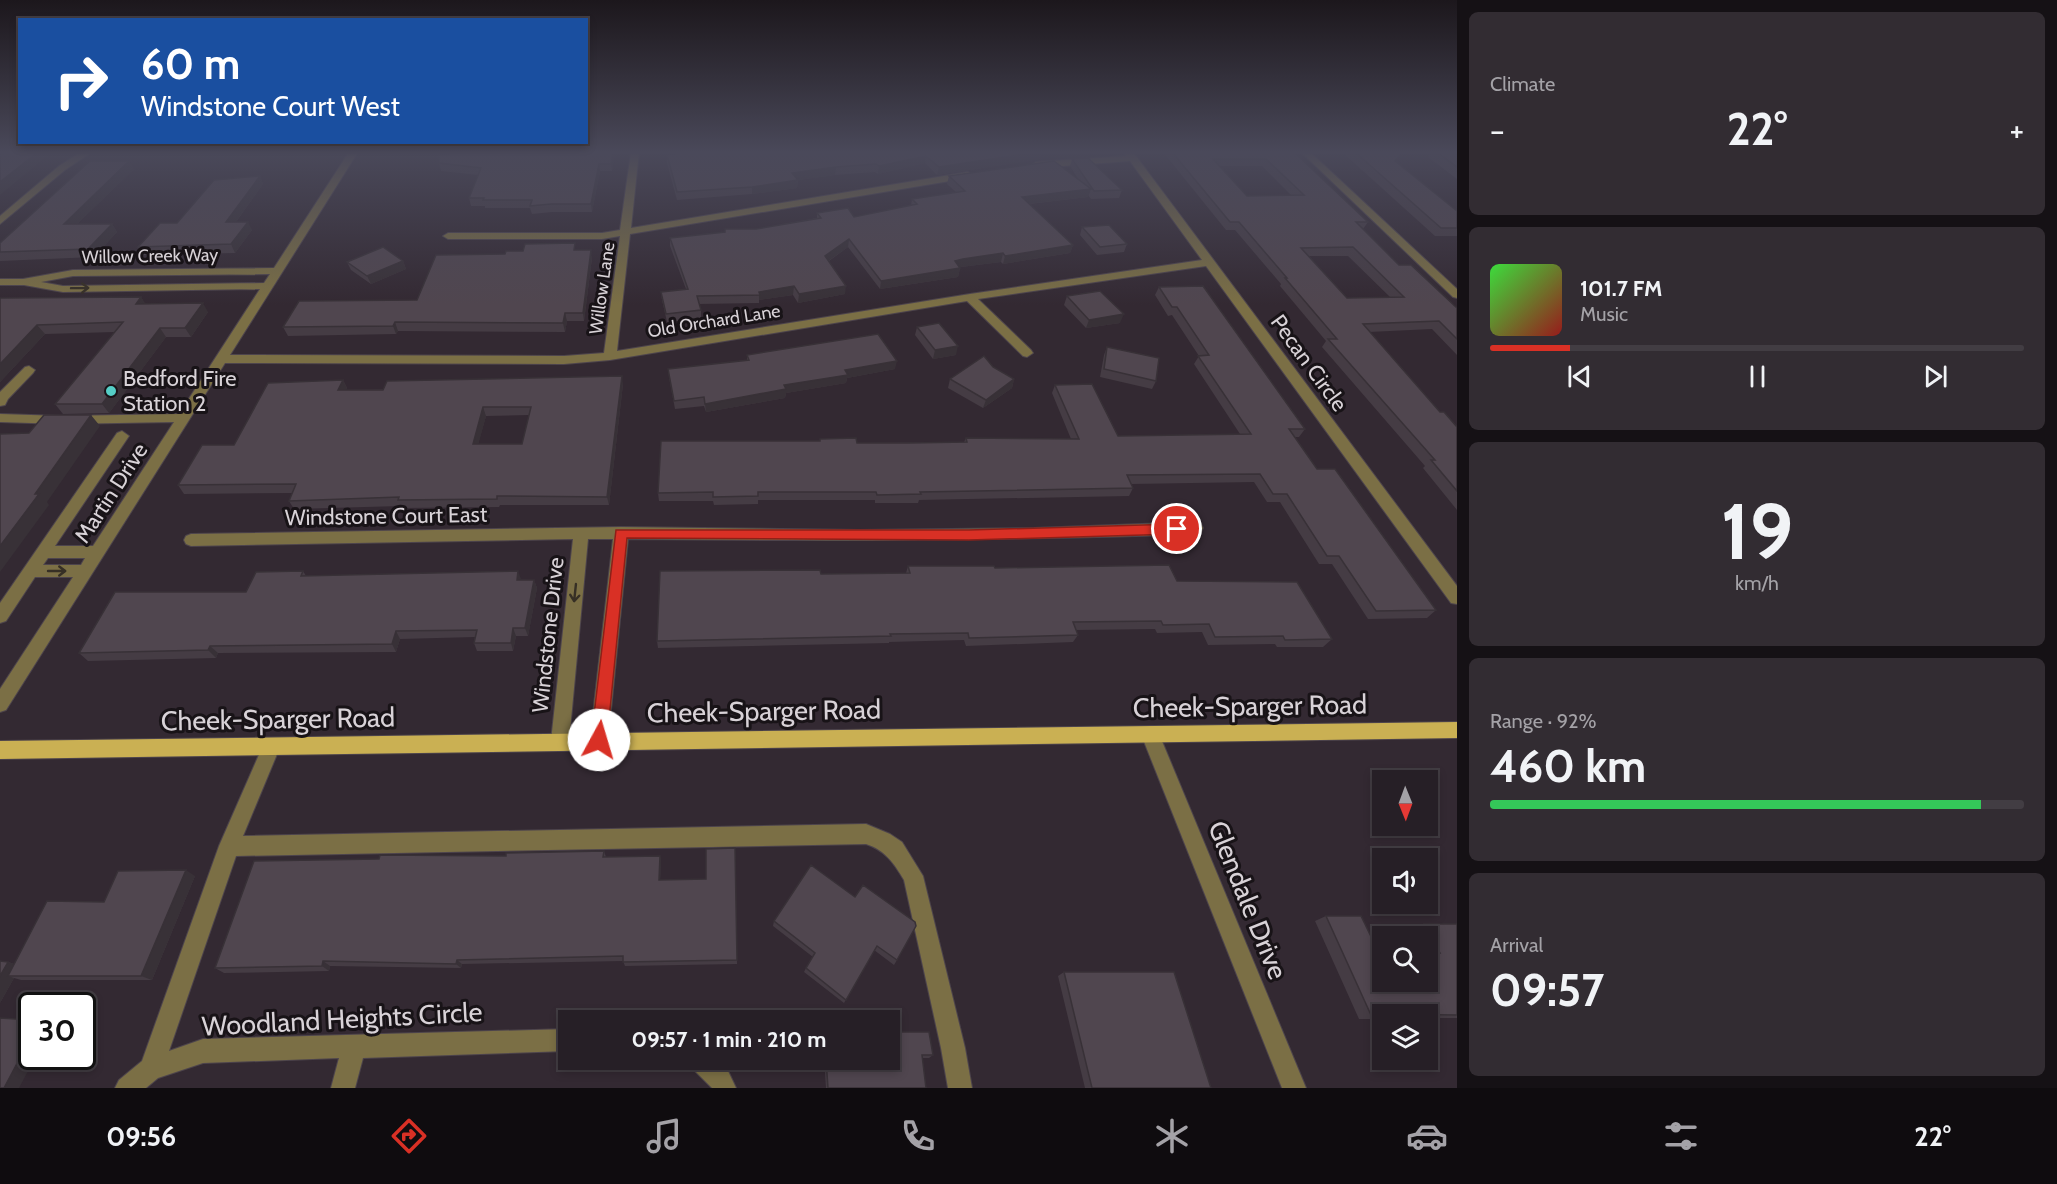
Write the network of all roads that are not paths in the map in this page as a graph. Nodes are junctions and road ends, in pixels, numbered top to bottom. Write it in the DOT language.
graph roads {
  1 [pos="21,203"];
  2 [pos="322,203"];
  3 [pos="630,203"];
  4 [pos="802,203"];
  5 [pos="1165,203"];
  6 [pos="1361,203"];
  7 [pos="0,221"];
  8 [pos="627,232"];
  9 [pos="448,237"];
  10 [pos="1209,262"];
  11 [pos="278,271"];
  12 [pos="0,282"];
  13 [pos="22,282"];
  14 [pos="1452,285"];
  15 [pos="269,286"];
  16 [pos="1457,295"];
  17 [pos="970,297"];
  18 [pos="1027,353"];
  19 [pos="610,356"];
  20 [pos="221,359"];
  21 [pos="29,370"];
  22 [pos="0,402"];
  23 [pos="0,418"];
  24 [pos="183,418"];
  25 [pos="123,436"];
  26 [pos="1196,528"];
  27 [pos="621,533"];
  28 [pos="581,534"];
  29 [pos="191,540"];
  30 [pos="43,552"];
  31 [pos="98,552"];
  32 [pos="30,571"];
  33 [pos="85,571"];
  34 [pos="1457,598"];
  35 [pos="0,616"];
  36 [pos="0,704"];
  37 [pos="1457,730"];
  38 [pos="1150,734"];
  39 [pos="599,740"];
  40 [pos="560,741"];
  41 [pos="272,747"];
  42 [pos="0,750"];
  43 [pos="229,846"];
  44 [pos="558,1040"];
  45 [pos="354,1047"];
  46 [pos="151,1069"];
  47 [pos="711,1070"];
  48 [pos="127,1088"];
  49 [pos="344,1088"];
  50 [pos="724,1088"];
  51 [pos="960,1088"];
  52 [pos="1294,1088"];
  1 -- 7 [label="street"];
  2 -- 11 [label="street, Martin Drive"];
  3 -- 8 [label="street, Willow Lane"];
  4 -- 8 [label="street"];
  5 -- 10 [label="street, Pecan Circle"];
  6 -- 14 [label="street"];
  8 -- 9 [label="street"];
  8 -- 19 [label="street, Willow Lane"];
  10 -- 17 [label="street, Old Orchard Lane"];
  10 -- 34 [label="street, Pecan Circle"];
  11 -- 13 [label="street, Willow Creek Way"];
  11 -- 15 [label="street, Martin Drive"];
  12 -- 13 [label="street, Willow Creek Way"];
  13 -- 15 [label="street, Willow Creek Way, one-way"];
  14 -- 16 [label="street"];
  15 -- 20 [label="street, Martin Drive"];
  17 -- 18 [label="street"];
  17 -- 19 [label="street, Old Orchard Lane"];
  19 -- 20 [label="street, Old Orchard Lane"];
  20 -- 24 [label="street, Martin Drive"];
  21 -- 22 [label="street"];
  23 -- 24 [label="street"];
  24 -- 31 [label="street, Martin Drive"];
  25 -- 30 [label="street"];
  26 -- 27 [label="street, Windstone Court East"];
  27 -- 28 [label="street, Windstone Court East"];
  27 -- 39 [label="street"];
  28 -- 29 [label="street, Windstone Court East"];
  28 -- 40 [label="street, Windstone Drive, one-way"];
  30 -- 31 [label="street"];
  30 -- 32 [label="street"];
  31 -- 33 [label="street, Martin Drive"];
  32 -- 33 [label="street, one-way"];
  32 -- 35 [label="street"];
  33 -- 36 [label="street, Martin Drive"];
  37 -- 38 [label="main road, Cheek-Sparger Road"];
  38 -- 39 [label="main road, Cheek-Sparger Road"];
  38 -- 52 [label="street, Glendale Drive"];
  39 -- 40 [label="main road, Cheek-Sparger Road"];
  40 -- 41 [label="main road, Cheek-Sparger Road"];
  41 -- 42 [label="main road, Cheek-Sparger Road"];
  41 -- 43 [label="street"];
  43 -- 46 [label="street"];
  43 -- 51 [label="street"];
  44 -- 45 [label="street, Woodland Heights Circle"];
  45 -- 46 [label="street, Woodland Heights Circle"];
  45 -- 49 [label="street"];
  46 -- 48 [label="street, Woodland Heights Circle"];
  47 -- 50 [label="street"];
}
